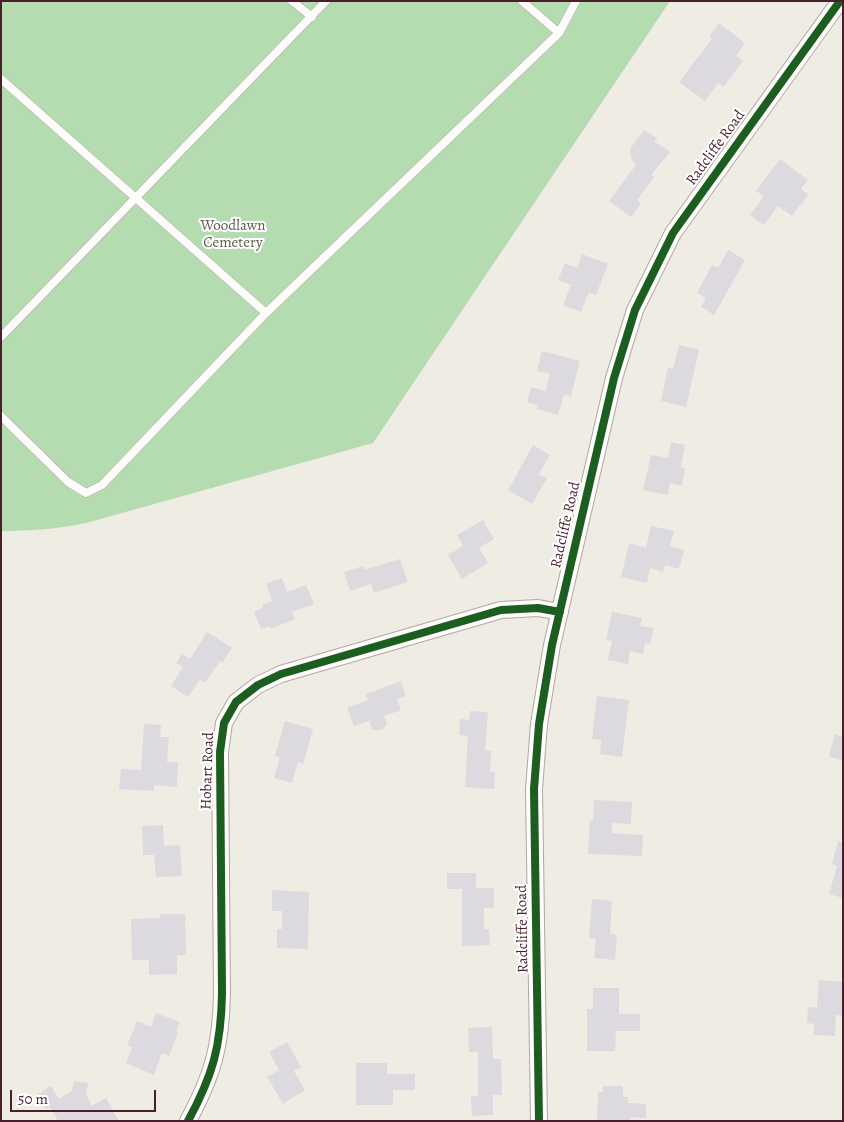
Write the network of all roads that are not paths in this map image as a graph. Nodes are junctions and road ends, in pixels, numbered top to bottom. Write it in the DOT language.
graph roads {
  1 [pos="292,1"];
  2 [pos="326,1"];
  3 [pos="522,1"];
  4 [pos="576,1"];
  5 [pos="840,1"];
  6 [pos="312,17"];
  7 [pos="559,33"];
  8 [pos="1,79"];
  9 [pos="137,198"];
  10 [pos="266,313"];
  11 [pos="1,337"];
  12 [pos="1,416"];
  13 [pos="560,612"];
  14 [pos="188,1121"];
  15 [pos="539,1121"];
  1 -- 6 [label="lane"];
  2 -- 6 [label="lane"];
  3 -- 7 [label="lane"];
  4 -- 7 [label="lane"];
  5 -- 13 [label="street, Radcliffe Road"];
  6 -- 9 [label="lane"];
  7 -- 10 [label="lane"];
  8 -- 9 [label="lane"];
  9 -- 10 [label="lane"];
  9 -- 11 [label="lane"];
  10 -- 12 [label="lane"];
  13 -- 14 [label="street, Hobart Road"];
  13 -- 15 [label="street, Radcliffe Road"];
}
